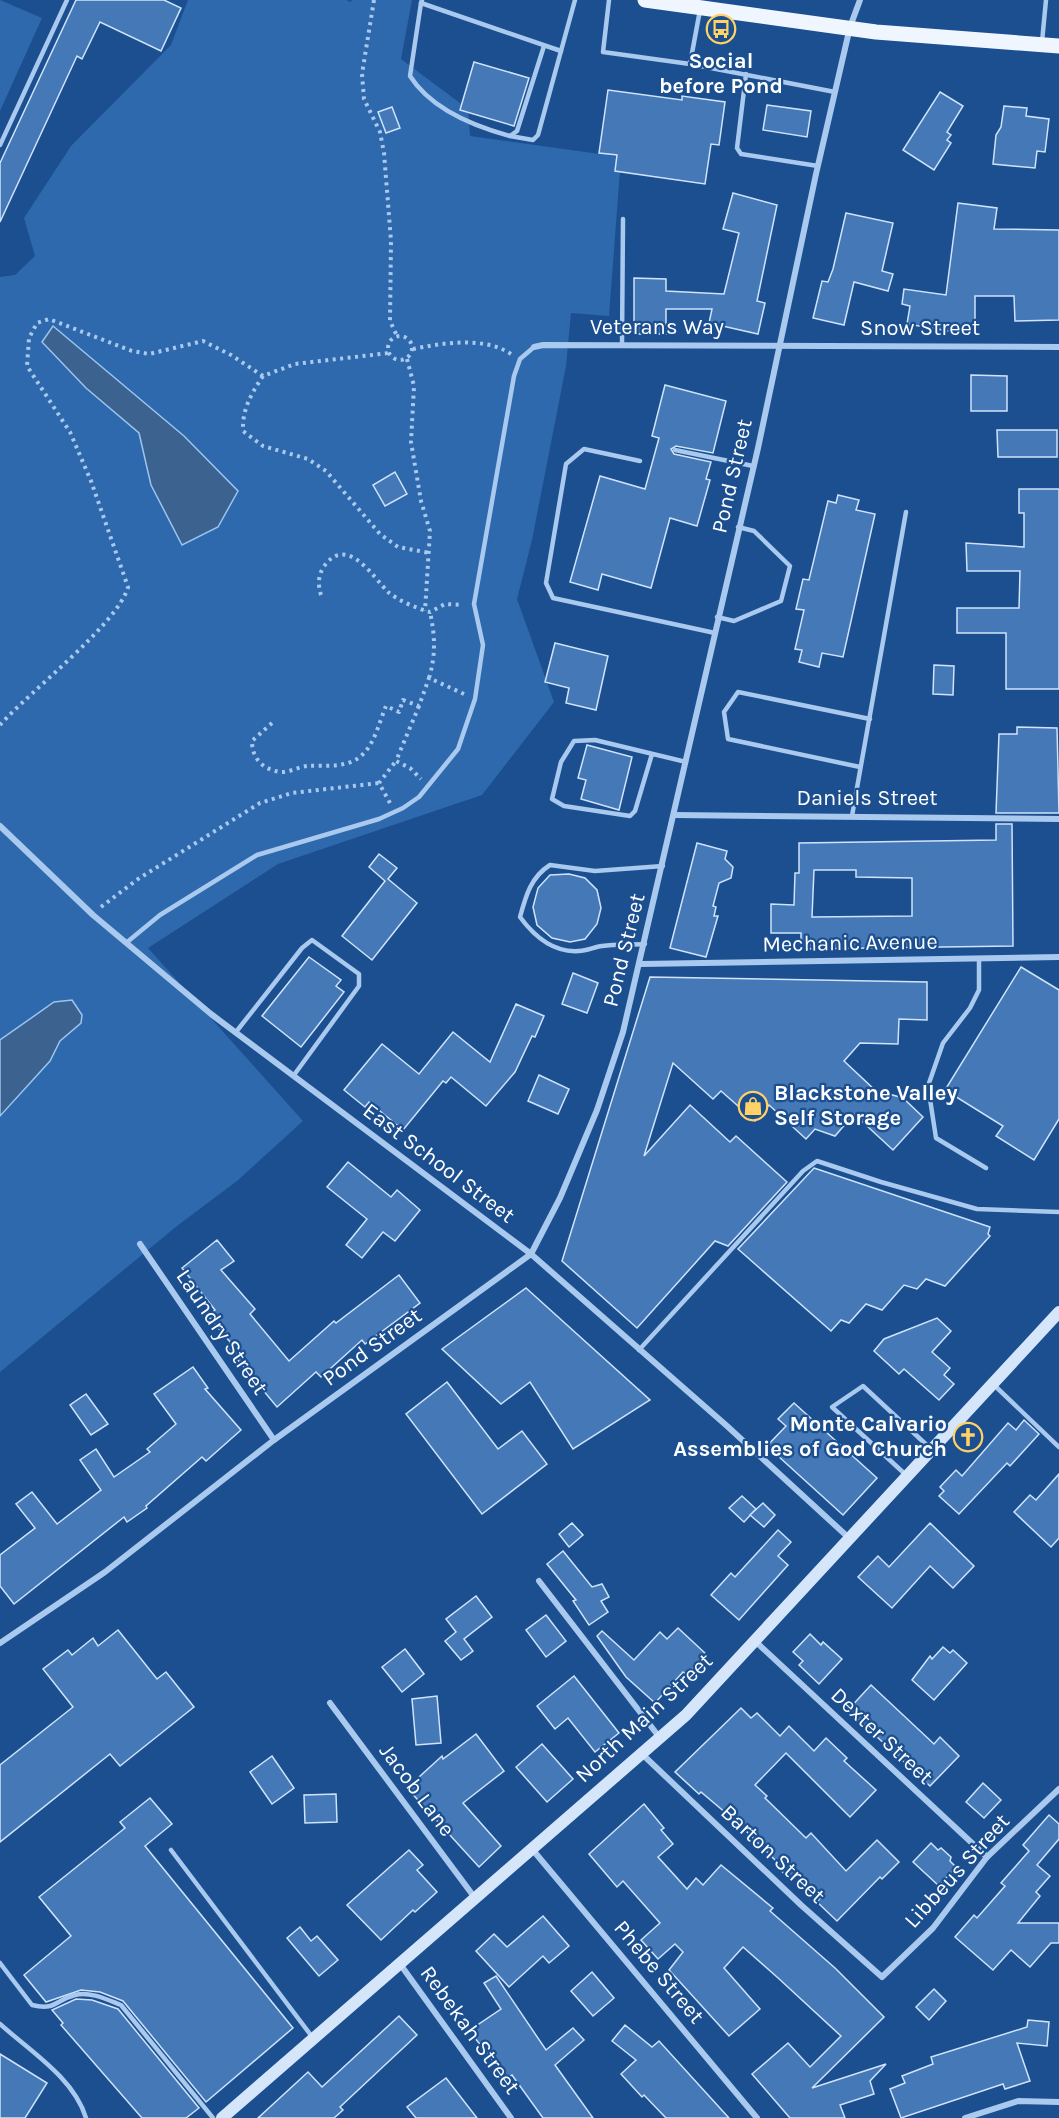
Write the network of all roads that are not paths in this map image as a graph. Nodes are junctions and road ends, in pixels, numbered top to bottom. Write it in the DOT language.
graph roads {
  1 [pos="67,0"];
  2 [pos="574,0"];
  3 [pos="609,0"];
  4 [pos="645,0"];
  5 [pos="860,0"];
  6 [pos="1046,0"];
  7 [pos="421,2"];
  8 [pos="700,9"];
  9 [pos="850,27"];
  10 [pos="544,46"];
  11 [pos="1041,46"];
  12 [pos="1059,46"];
  13 [pos="561,51"];
  14 [pos="690,64"];
  15 [pos="746,74"];
  16 [pos="835,92"];
  17 [pos="510,136"];
  18 [pos="0,145"];
  19 [pos="818,166"];
  20 [pos="622,219"];
  21 [pos="622,345"];
  22 [pos="780,345"];
  23 [pos="534,347"];
  24 [pos="1059,347"];
  25 [pos="675,450"];
  26 [pos="640,461"];
  27 [pos="753,466"];
  28 [pos="906,513"];
  29 [pos="738,527"];
  30 [pos="717,617"];
  31 [pos="715,633"];
  32 [pos="870,719"];
  33 [pos="652,754"];
  34 [pos="686,762"];
  35 [pos="860,767"];
  36 [pos="674,815"];
  37 [pos="852,816"];
  38 [pos="1059,819"];
  39 [pos="0,826"];
  40 [pos="663,866"];
  41 [pos="126,943"];
  42 [pos="645,944"];
  43 [pos="1059,957"];
  44 [pos="979,959"];
  45 [pos="641,964"];
  46 [pos="236,1032"];
  47 [pos="294,1075"];
  48 [pos="986,1168"];
  49 [pos="1059,1212"];
  50 [pos="140,1244"];
  51 [pos="531,1254"];
  52 [pos="1059,1312"];
  53 [pos="639,1350"];
  54 [pos="993,1384"];
  55 [pos="274,1440"];
  56 [pos="1059,1447"];
  57 [pos="931,1449"];
  58 [pos="907,1476"];
  59 [pos="849,1538"];
  60 [pos="539,1581"];
  61 [pos="753,1640"];
  62 [pos="0,1643"];
  63 [pos="330,1703"];
  64 [pos="660,1738"];
  65 [pos="642,1754"];
  66 [pos="1059,1789"];
  67 [pos="532,1849"];
  68 [pos="171,1850"];
  69 [pos="987,1857"];
  70 [pos="475,1898"];
  71 [pos="0,1963"];
  72 [pos="400,1964"];
  73 [pos="882,1977"];
  74 [pos="0,2024"];
  75 [pos="313,2037"];
  76 [pos="1059,2102"];
  77 [pos="86,2118"];
  78 [pos="213,2118"];
  79 [pos="222,2118"];
  80 [pos="510,2118"];
  81 [pos="757,2118"];
  82 [pos="965,2118"];
  1 -- 18 [label="lane"];
  2 -- 13 [label="lane"];
  3 -- 14 [label="lane"];
  4 -- 8 [label="main road"];
  5 -- 9 [label="street, Pond Street"];
  6 -- 11 [label="lane"];
  7 -- 10 [label="lane"];
  7 -- 17 [label="lane"];
  8 -- 9 [label="main road"];
  8 -- 14 [label="lane"];
  9 -- 11 [label="main road"];
  9 -- 16 [label="street, Pond Street"];
  10 -- 13 [label="lane"];
  10 -- 17 [label="lane"];
  11 -- 12 [label="main road"];
  13 -- 17 [label="lane"];
  14 -- 15 [label="lane"];
  15 -- 16 [label="lane"];
  15 -- 19 [label="lane"];
  16 -- 19 [label="street, Pond Street"];
  19 -- 22 [label="street, Pond Street"];
  20 -- 21 [label="lane"];
  21 -- 22 [label="street, Veterans Way"];
  21 -- 23 [label="street, Veterans Way"];
  22 -- 24 [label="street, Snow Street"];
  22 -- 27 [label="street, Pond Street"];
  23 -- 41 [label="lane"];
  25 -- 27 [label="lane"];
  26 -- 31 [label="lane"];
  27 -- 29 [label="street, Pond Street"];
  28 -- 32 [label="lane"];
  29 -- 30 [label="street, Pond Street"];
  29 -- 30 [label="lane"];
  30 -- 31 [label="street, Pond Street"];
  31 -- 34 [label="street, Pond Street"];
  32 -- 35 [label="lane"];
  32 -- 35 [label="lane"];
  33 -- 33 [label="lane"];
  33 -- 34 [label="lane"];
  34 -- 36 [label="street, Pond Street"];
  35 -- 37 [label="lane"];
  36 -- 37 [label="street, Daniels Street"];
  36 -- 40 [label="street, Pond Street"];
  37 -- 38 [label="street, Daniels Street"];
  39 -- 41 [label="street, East School Street"];
  40 -- 42 [label="street, Pond Street"];
  40 -- 42 [label="lane"];
  41 -- 46 [label="street, East School Street"];
  42 -- 45 [label="street, Pond Street"];
  43 -- 44 [label="street, Mechanic Avenue"];
  44 -- 45 [label="street, Mechanic Avenue"];
  44 -- 48 [label="lane"];
  45 -- 51 [label="street, Pond Street"];
  46 -- 47 [label="street, East School Street"];
  46 -- 47 [label="lane"];
  47 -- 51 [label="street, East School Street"];
  49 -- 53 [label="lane"];
  50 -- 55 [label="street, Laundry Street"];
  51 -- 53 [label="street, East School Street"];
  51 -- 55 [label="street, Pond Street"];
  52 -- 54 [label="street, North Main Street"];
  53 -- 59 [label="street, East School Street"];
  54 -- 56 [label="lane"];
  54 -- 57 [label="street, North Main Street"];
  55 -- 62 [label="street, Pond Street"];
  57 -- 58 [label="street, North Main Street"];
  57 -- 58 [label="lane"];
  58 -- 59 [label="street, North Main Street"];
  59 -- 61 [label="street, North Main Street"];
  60 -- 64 [label="street"];
  61 -- 64 [label="street, North Main Street"];
  61 -- 69 [label="street, Dexter Street"];
  63 -- 70 [label="street, Jacob Lane"];
  64 -- 65 [label="street, North Main Street"];
  65 -- 67 [label="street, North Main Street"];
  65 -- 73 [label="street, Barton Street"];
  66 -- 69 [label="street, Libbeus Street"];
  67 -- 70 [label="street, North Main Street"];
  67 -- 81 [label="street, Phebe Street"];
  68 -- 75 [label="lane"];
  69 -- 73 [label="street, Libbeus Street"];
  70 -- 72 [label="street, North Main Street"];
  71 -- 78 [label="lane"];
  72 -- 75 [label="street, North Main Street"];
  72 -- 80 [label="street, Rebekah Street"];
  74 -- 77 [label="lane"];
  75 -- 79 [label="street, North Main Street"];
  76 -- 82 [label="street"];
}
